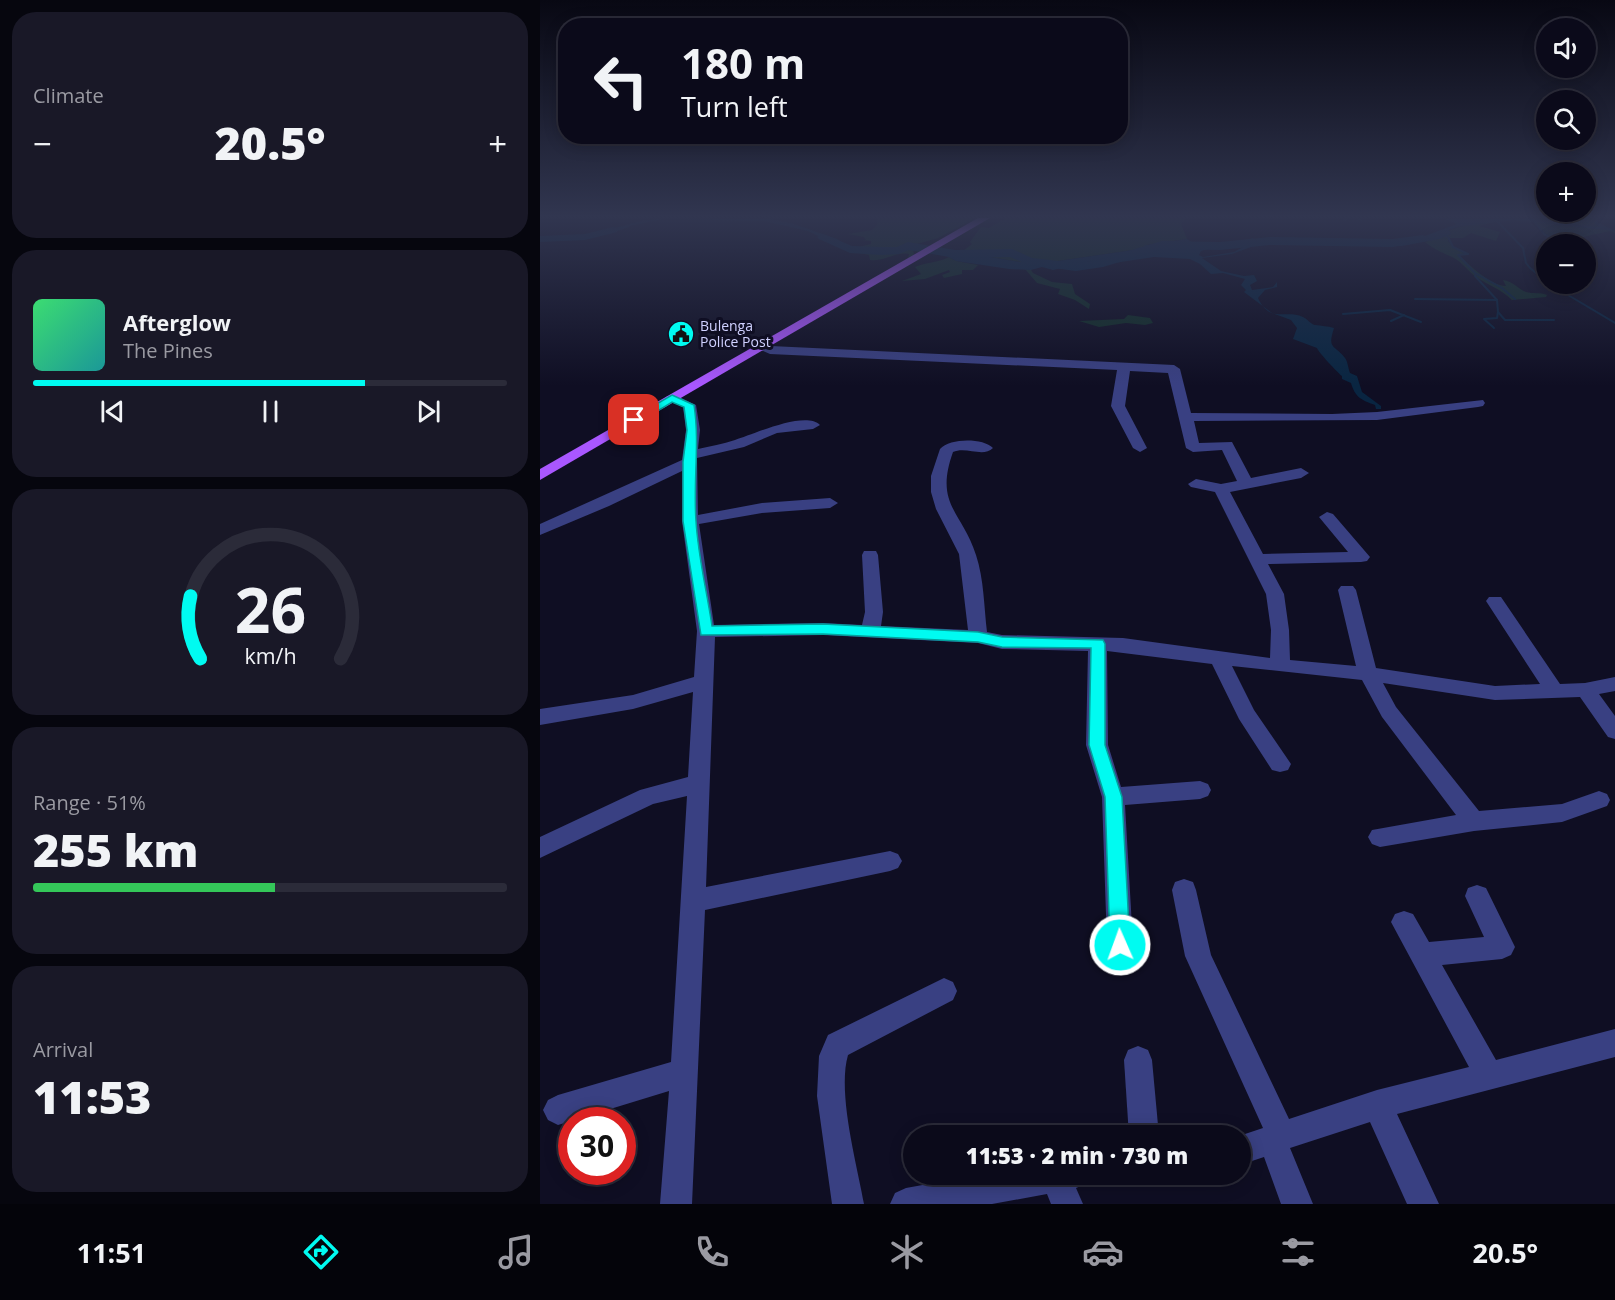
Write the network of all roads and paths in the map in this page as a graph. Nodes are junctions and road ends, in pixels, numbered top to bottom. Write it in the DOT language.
graph roads {
  1 [pos="886,274"];
  2 [pos="760,347"];
  3 [pos="1124,367"];
  4 [pos="672,399"];
  5 [pos="1478,403"];
  6 [pos="1185,417"];
  7 [pos="813,426"];
  8 [pos="986,448"];
  9 [pos="1140,448"];
  10 [pos="689,458"];
  11 [pos="1301,473"];
  12 [pos="540,475"];
  13 [pos="1196,484"];
  14 [pos="1246,484"];
  15 [pos="1221,489"];
  16 [pos="830,503"];
  17 [pos="1327,517"];
  18 [pos="690,521"];
  19 [pos="540,530"];
  20 [pos="870,555"];
  21 [pos="1258,559"];
  22 [pos="1347,590"];
  23 [pos="1496,601"];
  24 [pos="706,631"];
  25 [pos="870,633"];
  26 [pos="978,637"];
  27 [pos="1098,644"];
  28 [pos="1219,659"];
  29 [pos="1280,666"];
  30 [pos="1368,674"];
  31 [pos="702,682"];
  32 [pos="1615,684"];
  33 [pos="1585,690"];
  34 [pos="1555,691"];
  35 [pos="540,717"];
  36 [pos="1615,731"];
  37 [pos="1280,764"];
  38 [pos="698,784"];
  39 [pos="1200,790"];
  40 [pos="1113,797"];
  41 [pos="1599,800"];
  42 [pos="1474,821"];
  43 [pos="1380,837"];
  44 [pos="540,848"];
  45 [pos="890,861"];
  46 [pos="1184,891"];
  47 [pos="1477,896"];
  48 [pos="693,901"];
  49 [pos="1404,922"];
  50 [pos="1120,945"];
  51 [pos="1423,954"];
  52 [pos="944,991"];
  53 [pos="1615,1043"];
  54 [pos="1138,1060"];
  55 [pos="685,1072"];
  56 [pos="1490,1076"];
  57 [pos="1377,1105"];
  58 [pos="568,1107"];
  59 [pos="1143,1125"];
  60 [pos="1277,1138"];
  61 [pos="1251,1146"];
  62 [pos="1009,1185"];
  63 [pos="1064,1185"];
  64 [pos="676,1204"];
  65 [pos="848,1204"];
  66 [pos="906,1204"];
  67 [pos="1067,1204"];
  68 [pos="1297,1204"];
  69 [pos="1423,1204"];
  1 -- 2 [label="main road"];
  2 -- 3 [label="street"];
  2 -- 4 [label="main road"];
  3 -- 6 [label="street"];
  3 -- 9 [label="street"];
  4 -- 10 [label="street"];
  4 -- 12 [label="main road"];
  5 -- 6 [label="street"];
  6 -- 14 [label="street"];
  7 -- 10 [label="street"];
  8 -- 26 [label="street"];
  10 -- 18 [label="street"];
  10 -- 19 [label="street"];
  11 -- 14 [label="street"];
  13 -- 15 [label="street"];
  14 -- 15 [label="street"];
  15 -- 21 [label="street"];
  16 -- 18 [label="street"];
  17 -- 21 [label="street"];
  18 -- 24 [label="street"];
  20 -- 25 [label="street"];
  21 -- 29 [label="street"];
  22 -- 30 [label="street"];
  23 -- 34 [label="street"];
  24 -- 25 [label="street"];
  24 -- 31 [label="street"];
  25 -- 26 [label="street"];
  26 -- 27 [label="street"];
  27 -- 28 [label="street"];
  27 -- 40 [label="street"];
  28 -- 29 [label="street"];
  28 -- 37 [label="street"];
  29 -- 30 [label="street"];
  30 -- 34 [label="street"];
  30 -- 42 [label="street"];
  31 -- 35 [label="street"];
  31 -- 38 [label="street"];
  32 -- 33 [label="street"];
  33 -- 34 [label="street"];
  33 -- 36 [label="street"];
  38 -- 44 [label="street"];
  38 -- 48 [label="street"];
  39 -- 40 [label="street"];
  40 -- 50 [label="street"];
  41 -- 42 [label="street"];
  42 -- 43 [label="street"];
  45 -- 48 [label="street"];
  46 -- 60 [label="street"];
  47 -- 51 [label="street"];
  48 -- 55 [label="street"];
  49 -- 51 [label="street"];
  51 -- 56 [label="street"];
  52 -- 65 [label="street"];
  53 -- 56 [label="street"];
  54 -- 59 [label="street"];
  55 -- 58 [label="street"];
  55 -- 64 [label="street"];
  56 -- 57 [label="street"];
  57 -- 60 [label="street"];
  57 -- 69 [label="street"];
  60 -- 61 [label="street"];
  60 -- 68 [label="street"];
  62 -- 66 [label="street"];
  63 -- 67 [label="street"];
}
